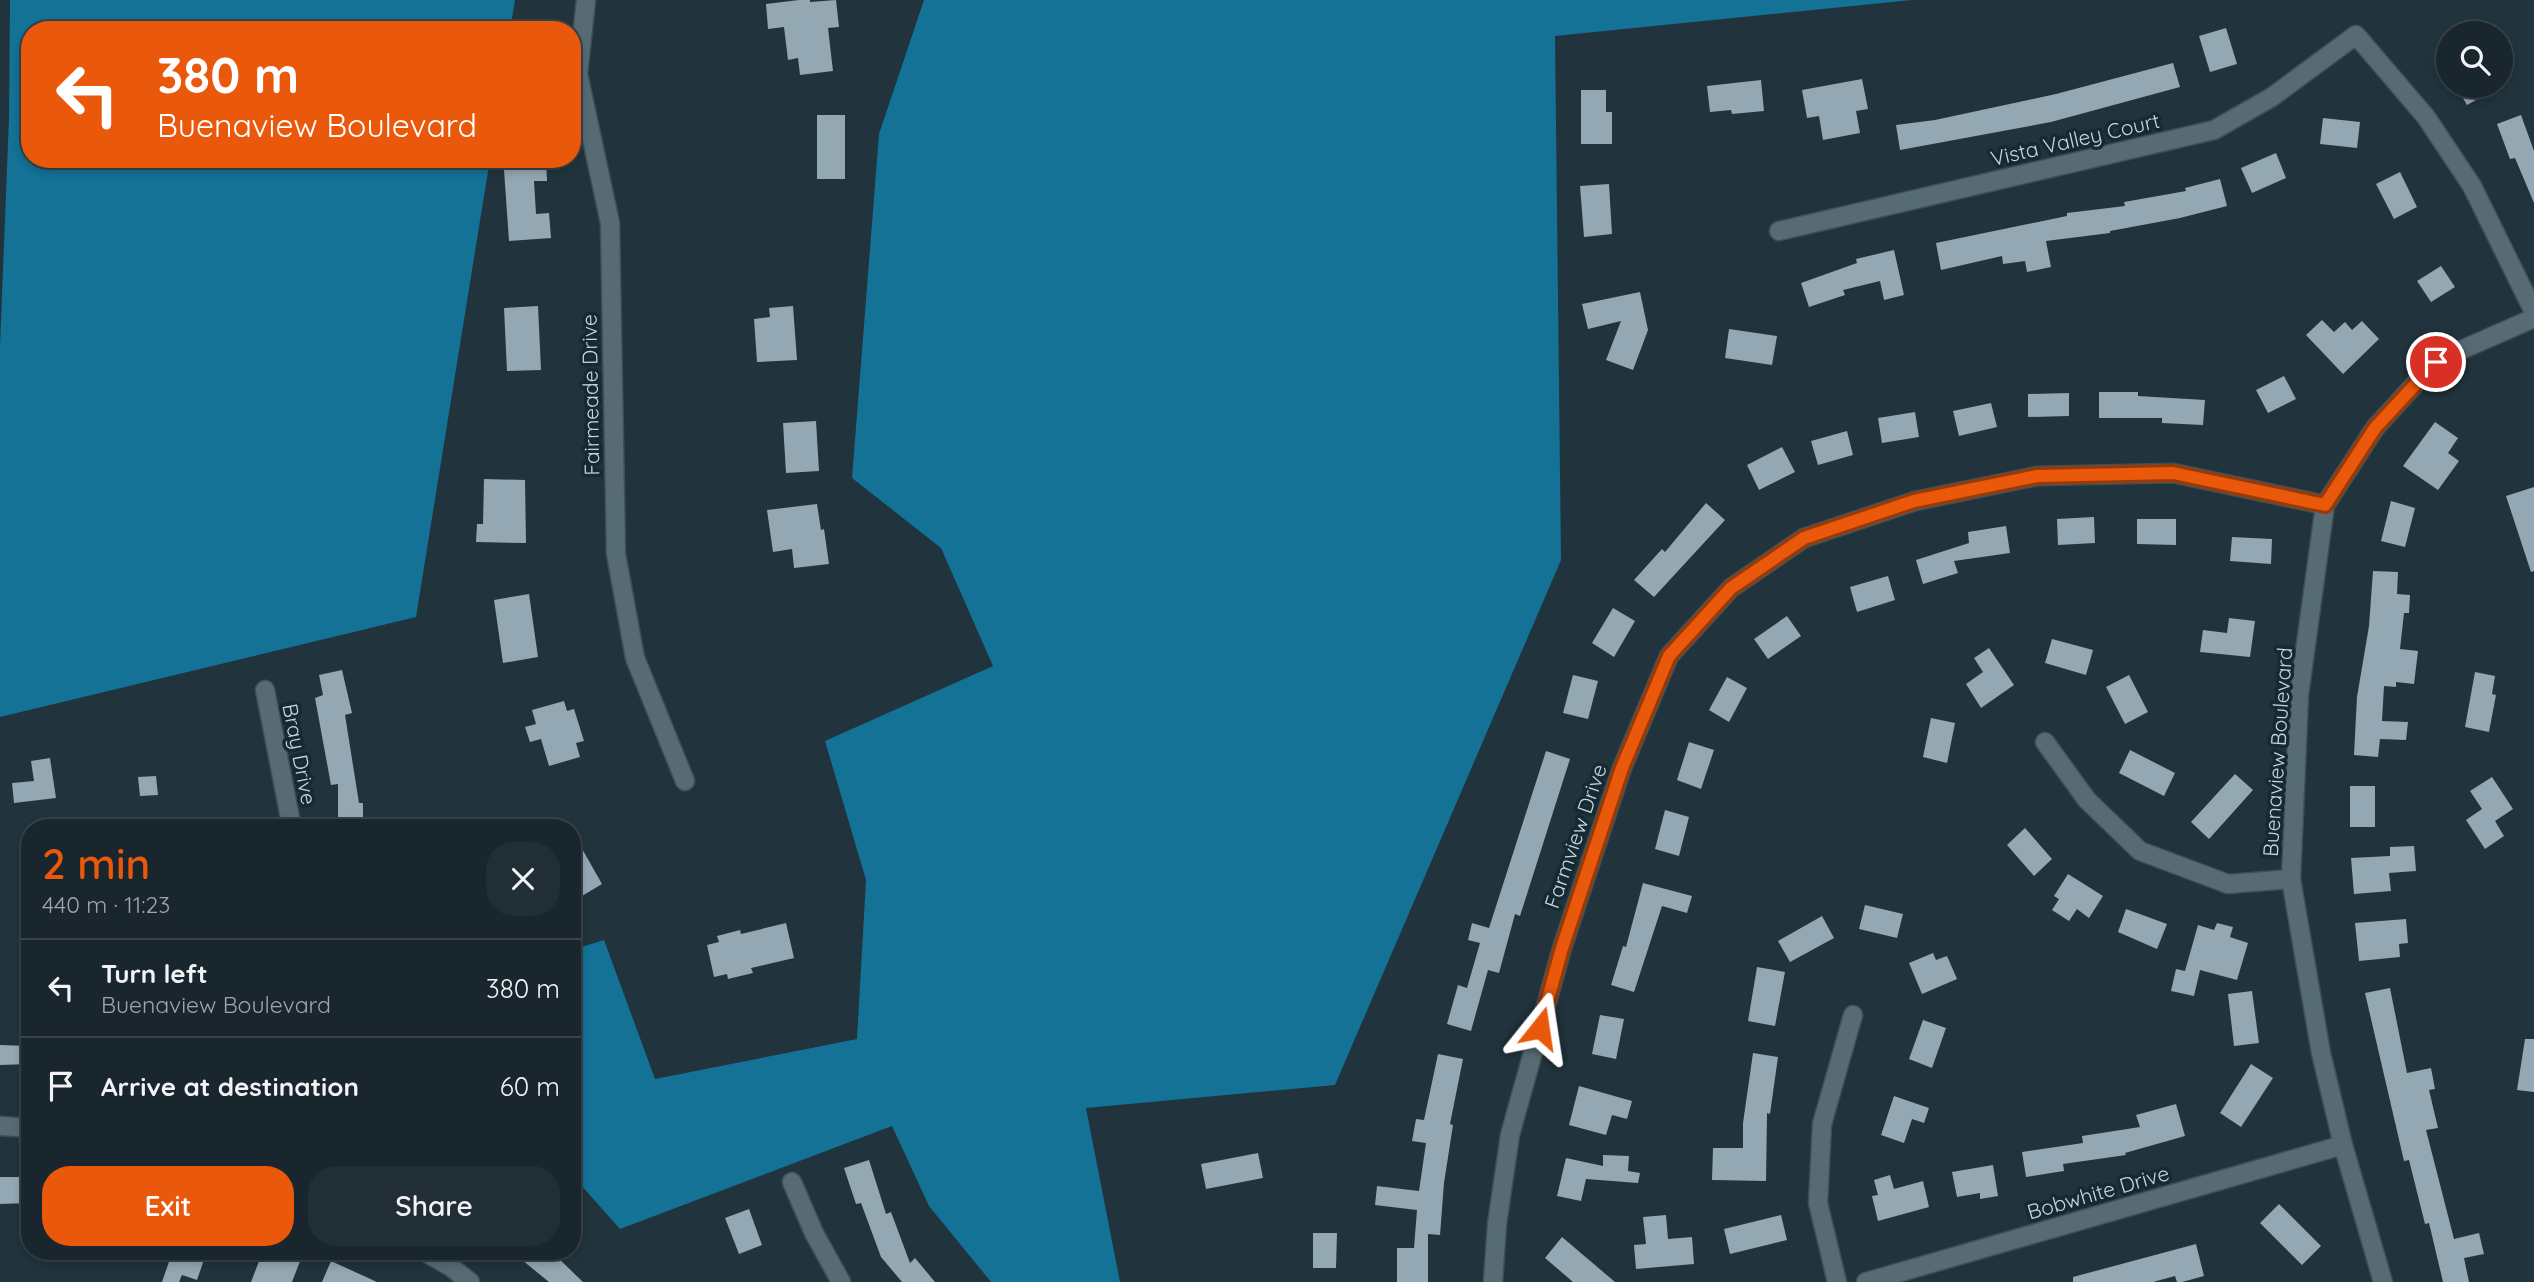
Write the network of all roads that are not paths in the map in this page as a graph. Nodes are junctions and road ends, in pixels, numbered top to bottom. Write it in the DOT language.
graph roads {
  1 [pos="586,0"];
  2 [pos="581,46"];
  3 [pos="581,88"];
  4 [pos="1779,231"];
  5 [pos="2534,312"];
  6 [pos="2534,318"];
  7 [pos="2325,505"];
  8 [pos="264,690"];
  9 [pos="2045,742"];
  10 [pos="685,781"];
  11 [pos="290,819"];
  12 [pos="2291,879"];
  13 [pos="1853,1015"];
  14 [pos="0,1126"];
  15 [pos="21,1127"];
  16 [pos="2343,1146"];
  17 [pos="792,1182"];
  18 [pos="439,1260"];
  19 [pos="470,1282"];
  20 [pos="841,1282"];
  21 [pos="1493,1282"];
  22 [pos="1837,1282"];
  23 [pos="1866,1282"];
  24 [pos="2383,1282"];
  1 -- 2 [label="street, Fairmeade Drive"];
  3 -- 10 [label="street, Fairmeade Drive"];
  4 -- 5 [label="street, Vista Valley Court"];
  6 -- 7 [label="street, Buenaview Boulevard"];
  7 -- 12 [label="street, Buenaview Boulevard"];
  7 -- 21 [label="street, Farmview Drive"];
  8 -- 11 [label="street, Bray Drive"];
  9 -- 12 [label="street"];
  12 -- 16 [label="street, Buenaview Boulevard"];
  13 -- 22 [label="street"];
  14 -- 15 [label="street"];
  16 -- 23 [label="street, Bobwhite Drive"];
  16 -- 24 [label="street, Buenaview Boulevard"];
  17 -- 20 [label="street"];
  18 -- 19 [label="street"];
}
